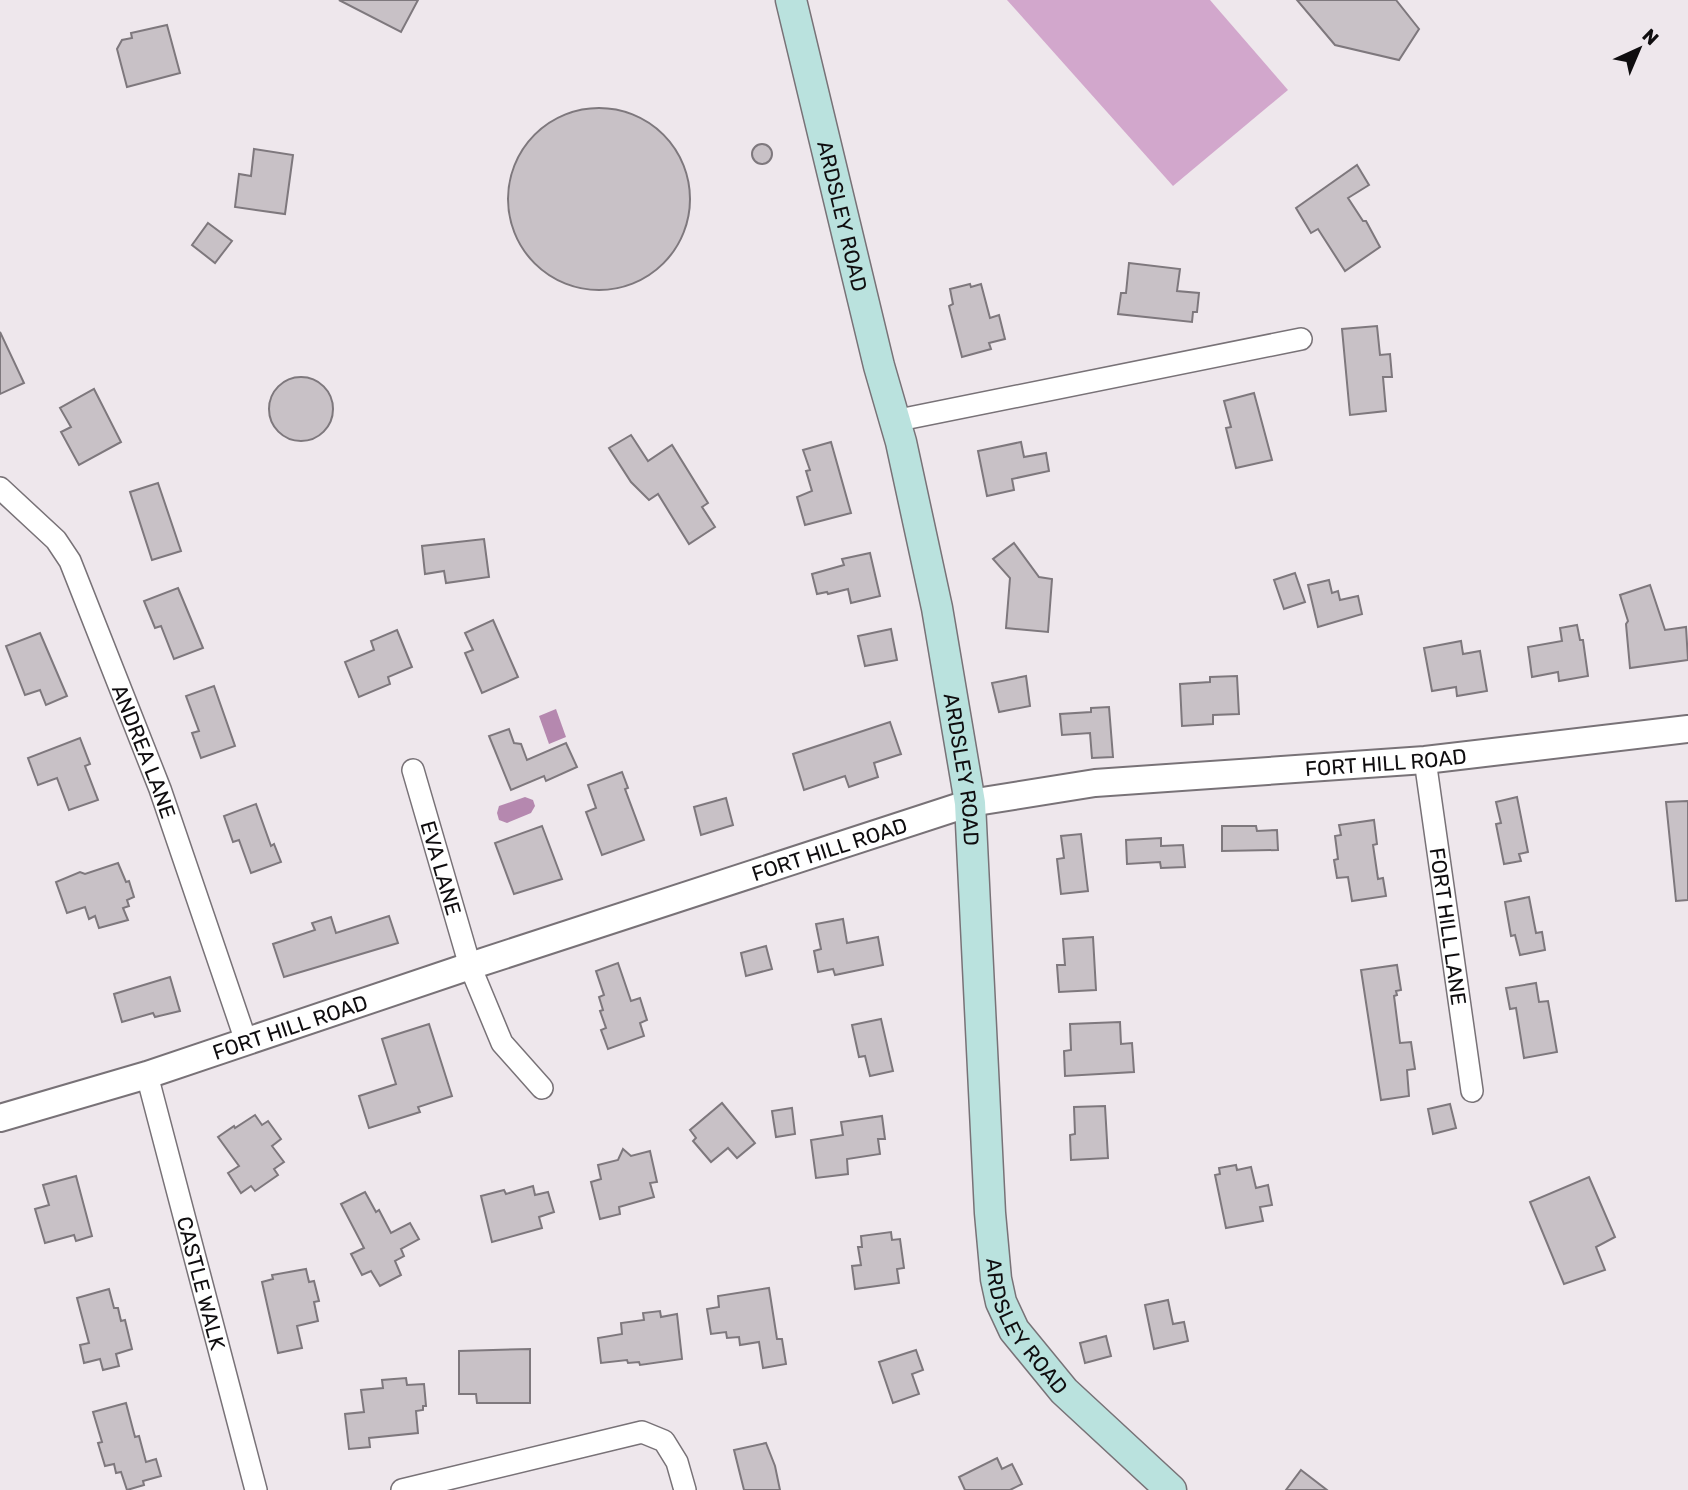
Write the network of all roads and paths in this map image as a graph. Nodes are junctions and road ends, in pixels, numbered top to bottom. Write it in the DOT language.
graph roads {
  1 [pos="791,0"];
  2 [pos="1301,339"];
  3 [pos="894,421"];
  4 [pos="0,488"];
  5 [pos="1688,729"];
  6 [pos="1426,760"];
  7 [pos="413,770"];
  8 [pos="970,803"];
  9 [pos="470,966"];
  10 [pos="246,1041"];
  11 [pos="147,1075"];
  12 [pos="542,1088"];
  13 [pos="1472,1091"];
  14 [pos="0,1118"];
  15 [pos="256,1490"];
  16 [pos="402,1490"];
  17 [pos="685,1490"];
  18 [pos="1171,1490"];
  1 -- 3 [label="main road, ARDSLEY ROAD"];
  2 -- 3 [label="street"];
  3 -- 8 [label="main road, ARDSLEY ROAD"];
  4 -- 10 [label="street, ANDREA LANE"];
  5 -- 6 [label="street, FORT HILL ROAD"];
  6 -- 8 [label="street, FORT HILL ROAD"];
  6 -- 13 [label="street, FORT HILL LANE"];
  7 -- 9 [label="street, EVA LANE"];
  8 -- 9 [label="street, FORT HILL ROAD"];
  8 -- 18 [label="main road, ARDSLEY ROAD"];
  9 -- 10 [label="street, FORT HILL ROAD"];
  9 -- 12 [label="street, EVA LANE"];
  10 -- 11 [label="street, FORT HILL ROAD"];
  11 -- 14 [label="street, FORT HILL ROAD"];
  11 -- 15 [label="street, CASTLE WALK"];
  16 -- 17 [label="street"];
}
